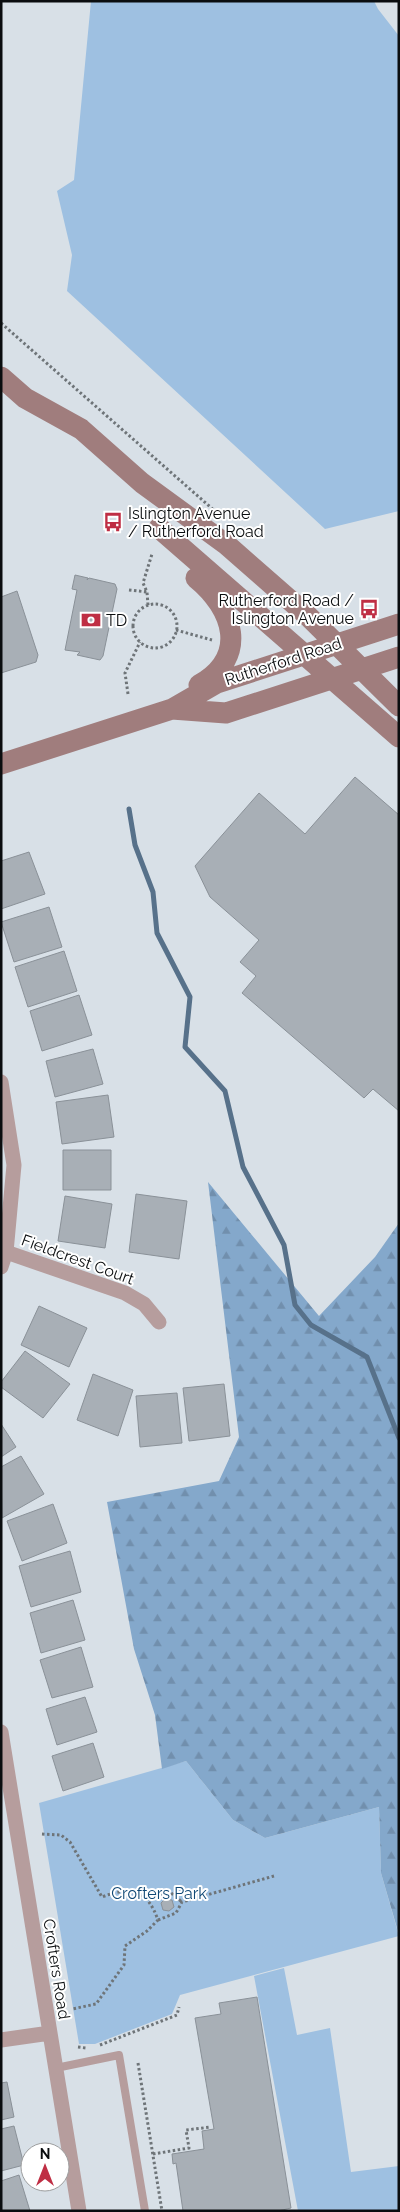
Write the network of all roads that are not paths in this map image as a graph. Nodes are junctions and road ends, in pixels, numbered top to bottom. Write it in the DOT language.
graph roads {
  1 [pos="1,377"];
  2 [pos="142,483"];
  3 [pos="159,528"];
  4 [pos="399,624"];
  5 [pos="336,644"];
  6 [pos="304,654"];
  7 [pos="399,657"];
  8 [pos="360,669"];
  9 [pos="332,678"];
  10 [pos="399,706"];
  11 [pos="172,709"];
  12 [pos="140,719"];
  13 [pos="399,737"];
  14 [pos="1,764"];
  15 [pos="1,1082"];
  16 [pos="6,1252"];
  17 [pos="1,1267"];
  18 [pos="159,1322"];
  19 [pos="1,1732"];
  20 [pos="4,1771"];
  21 [pos="50,2033"];
  22 [pos="1,2040"];
  23 [pos="56,2068"];
  24 [pos="79,2211"];
  25 [pos="144,2211"];
  1 -- 2 [label="main road"];
  2 -- 3 [label="main road"];
  2 -- 5 [label="main road"];
  3 -- 6 [label="main road"];
  3 -- 12 [label="main road"];
  4 -- 5 [label="main road, Rutherford Road"];
  5 -- 6 [label="main road, Rutherford Road"];
  5 -- 8 [label="main road"];
  6 -- 9 [label="main road"];
  6 -- 11 [label="main road, Rutherford Road"];
  7 -- 8 [label="main road, Rutherford Road"];
  8 -- 9 [label="main road, Rutherford Road"];
  8 -- 10 [label="main road"];
  9 -- 11 [label="main road, Rutherford Road"];
  9 -- 13 [label="main road"];
  11 -- 12 [label="main road, Rutherford Road"];
  12 -- 14 [label="main road, Rutherford Road"];
  15 -- 16 [label="street"];
  16 -- 17 [label="street"];
  16 -- 18 [label="street, Fieldcrest Court"];
  19 -- 20 [label="street, Crofters Road"];
  20 -- 21 [label="street, Crofters Road"];
  21 -- 22 [label="street"];
  21 -- 23 [label="street, Crofters Road"];
  23 -- 24 [label="street, Crofters Road"];
  23 -- 25 [label="lane"];
}
